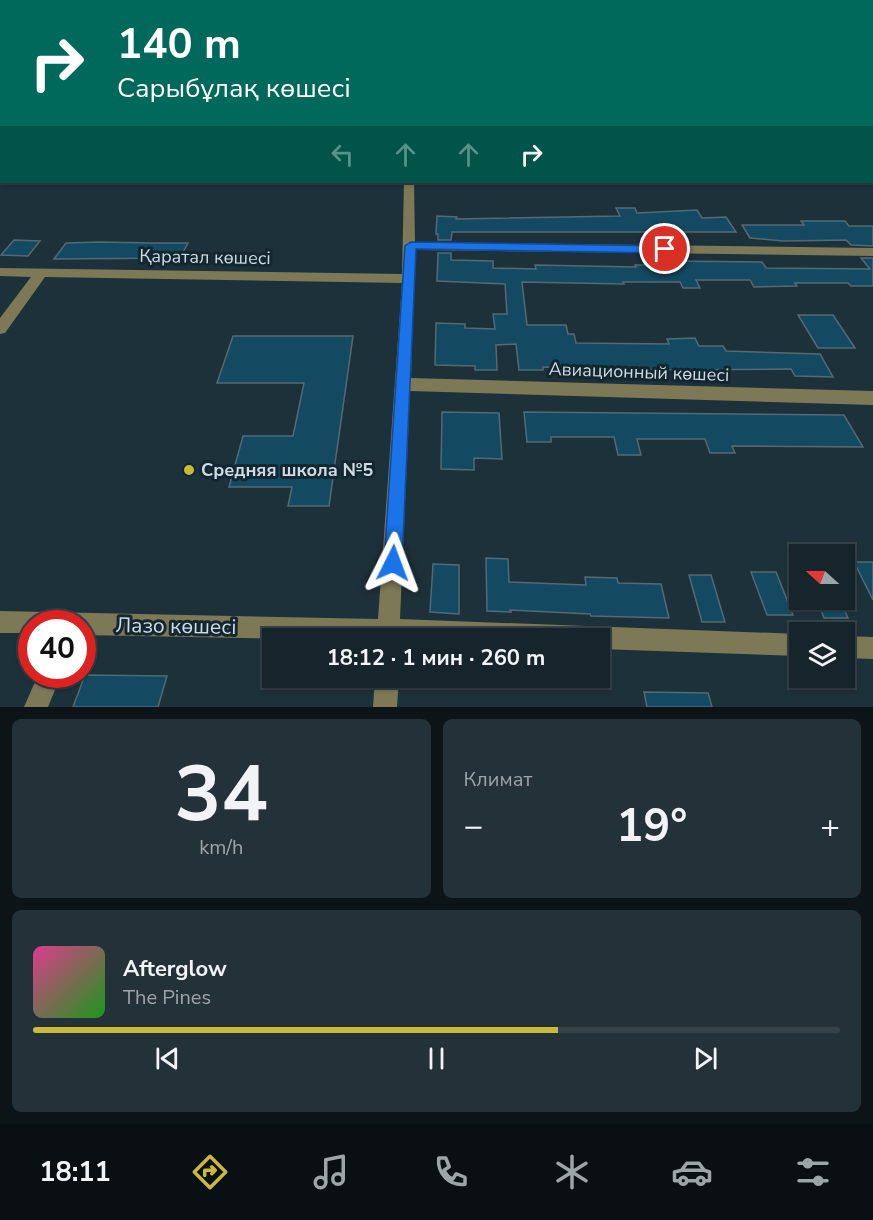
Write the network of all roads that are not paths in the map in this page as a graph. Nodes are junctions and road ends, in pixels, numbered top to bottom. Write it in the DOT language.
graph roads {
  1 [pos="409,183"];
  2 [pos="411,246"];
  3 [pos="873,252"];
  4 [pos="0,272"];
  5 [pos="42,272"];
  6 [pos="410,279"];
  7 [pos="0,329"];
  8 [pos="404,384"];
  9 [pos="873,398"];
  10 [pos="0,621"];
  11 [pos="18,622"];
  12 [pos="96,625"];
  13 [pos="389,628"];
  14 [pos="262,631"];
  15 [pos="610,640"];
  16 [pos="789,645"];
  17 [pos="855,647"];
  18 [pos="873,648"];
  19 [pos="44,688"];
  20 [pos="386,688"];
  21 [pos="36,707"];
  22 [pos="385,707"];
  1 -- 2 [label="street"];
  2 -- 3 [label="street"];
  2 -- 6 [label="street"];
  4 -- 5 [label="street, Қаратал көшесі"];
  5 -- 6 [label="street, Қаратал көшесі"];
  5 -- 7 [label="street"];
  6 -- 8 [label="street"];
  8 -- 9 [label="street, Авиационный көшесі"];
  8 -- 13 [label="street"];
  10 -- 11 [label="street, Лазо көшесі"];
  12 -- 14 [label="street, Лазо көшесі"];
  15 -- 16 [label="street, Лазо көшесі"];
  17 -- 18 [label="street"];
  19 -- 21 [label="street"];
  20 -- 22 [label="street"];
}
